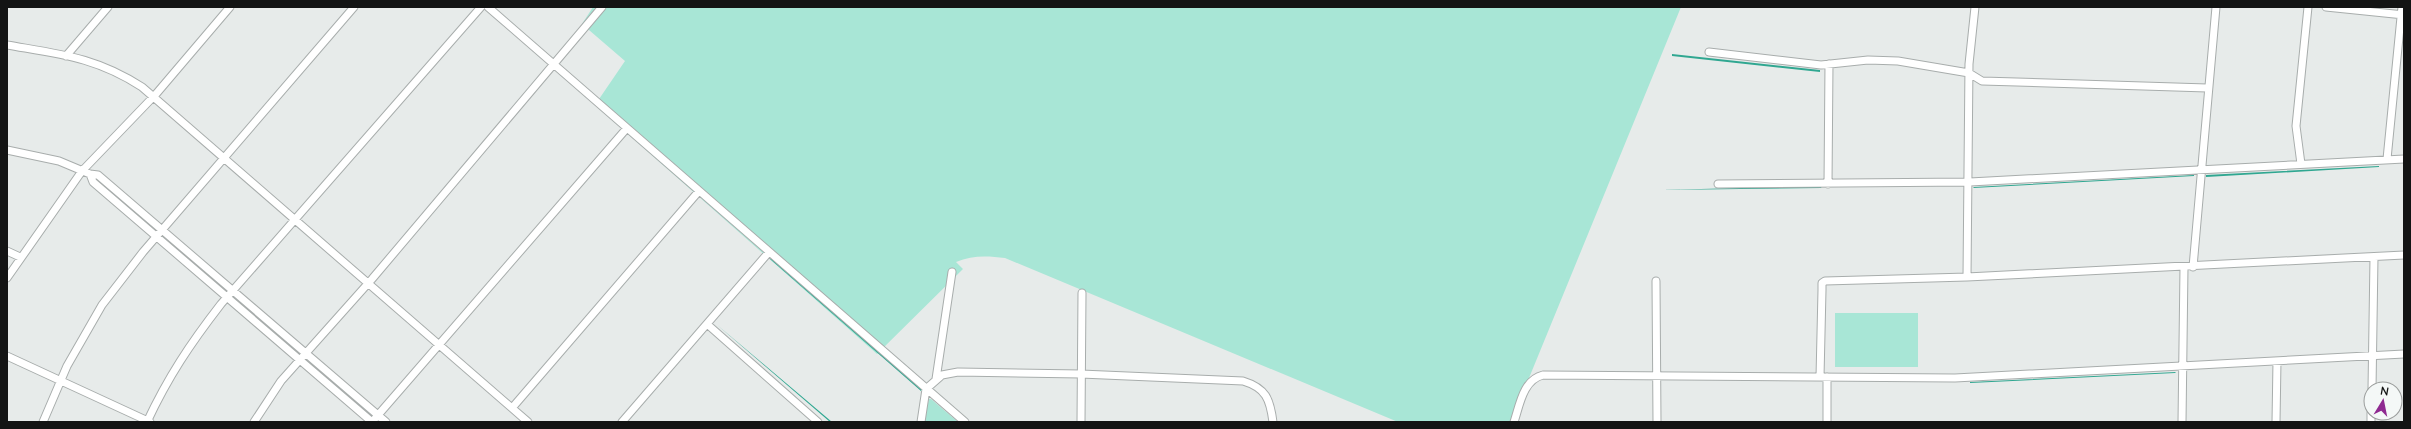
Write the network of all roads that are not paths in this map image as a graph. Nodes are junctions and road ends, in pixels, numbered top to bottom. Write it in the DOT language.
graph roads {
  1 [pos="108,7"];
  2 [pos="230,7"];
  3 [pos="354,7"];
  4 [pos="481,7"];
  5 [pos="488,7"];
  6 [pos="602,7"];
  7 [pos="1975,7"];
  8 [pos="2216,7"];
  9 [pos="2308,7"];
  10 [pos="2326,7"];
  11 [pos="2402,12"];
  12 [pos="7,45"];
  13 [pos="1709,52"];
  14 [pos="66,56"];
  15 [pos="554,64"];
  16 [pos="1829,64"];
  17 [pos="1968,73"];
  18 [pos="2207,88"];
  19 [pos="152,96"];
  20 [pos="627,128"];
  21 [pos="7,150"];
  22 [pos="224,158"];
  23 [pos="2404,158"];
  24 [pos="2387,159"];
  25 [pos="2301,164"];
  26 [pos="2201,169"];
  27 [pos="82,171"];
  28 [pos="90,174"];
  29 [pos="1967,182"];
  30 [pos="1718,184"];
  31 [pos="1828,184"];
  32 [pos="699,191"];
  33 [pos="295,220"];
  34 [pos="162,230"];
  35 [pos="156,236"];
  36 [pos="7,251"];
  37 [pos="769,252"];
  38 [pos="2404,255"];
  39 [pos="20,257"];
  40 [pos="2374,257"];
  41 [pos="2184,267"];
  42 [pos="2193,267"];
  43 [pos="952,272"];
  44 [pos="1967,277"];
  45 [pos="7,278"];
  46 [pos="1656,281"];
  47 [pos="368,283"];
  48 [pos="233,290"];
  49 [pos="1082,293"];
  50 [pos="227,297"];
  51 [pos="707,324"];
  52 [pos="439,345"];
  53 [pos="306,353"];
  54 [pos="2404,354"];
  55 [pos="2372,355"];
  56 [pos="7,356"];
  57 [pos="300,360"];
  58 [pos="2277,360"];
  59 [pos="2183,366"];
  60 [pos="1081,374"];
  61 [pos="1657,376"];
  62 [pos="1824,377"];
  63 [pos="936,379"];
  64 [pos="60,381"];
  65 [pos="2372,381"];
  66 [pos="926,388"];
  67 [pos="512,408"];
  68 [pos="378,415"];
  69 [pos="43,422"];
  70 [pos="148,422"];
  71 [pos="254,422"];
  72 [pos="372,422"];
  73 [pos="386,422"];
  74 [pos="528,422"];
  75 [pos="622,422"];
  76 [pos="818,422"];
  77 [pos="921,422"];
  78 [pos="964,422"];
  79 [pos="1081,422"];
  80 [pos="1272,422"];
  81 [pos="1514,422"];
  82 [pos="1657,422"];
  83 [pos="1826,422"];
  84 [pos="2182,422"];
  85 [pos="2276,422"];
  1 -- 14 [label="street"];
  2 -- 19 [label="street"];
  3 -- 22 [label="street"];
  4 -- 33 [label="street"];
  5 -- 15 [label="street"];
  6 -- 15 [label="street"];
  7 -- 17 [label="street"];
  8 -- 18 [label="street"];
  9 -- 25 [label="street"];
  10 -- 11 [label="street"];
  11 -- 24 [label="street"];
  12 -- 14 [label="street"];
  13 -- 16 [label="street"];
  14 -- 19 [label="street"];
  15 -- 20 [label="street"];
  15 -- 47 [label="street"];
  16 -- 17 [label="street"];
  16 -- 31 [label="street"];
  17 -- 18 [label="street"];
  17 -- 29 [label="street"];
  18 -- 26 [label="street"];
  19 -- 22 [label="street"];
  19 -- 27 [label="street"];
  20 -- 32 [label="street"];
  20 -- 52 [label="street"];
  21 -- 27 [label="street"];
  22 -- 33 [label="street"];
  22 -- 34 [label="street"];
  23 -- 24 [label="street"];
  24 -- 25 [label="street"];
  25 -- 26 [label="street"];
  26 -- 29 [label="street"];
  26 -- 42 [label="street"];
  27 -- 28 [label="street"];
  27 -- 39 [label="street"];
  28 -- 34 [label="street"];
  28 -- 35 [label="street"];
  29 -- 31 [label="street"];
  29 -- 44 [label="street"];
  30 -- 31 [label="street"];
  32 -- 37 [label="street"];
  32 -- 67 [label="street"];
  33 -- 47 [label="street"];
  33 -- 48 [label="street"];
  34 -- 35 [label="street"];
  34 -- 48 [label="street"];
  35 -- 50 [label="street"];
  35 -- 64 [label="street"];
  36 -- 39 [label="street"];
  37 -- 51 [label="street"];
  37 -- 66 [label="street"];
  38 -- 40 [label="street"];
  39 -- 45 [label="street"];
  40 -- 42 [label="street"];
  40 -- 55 [label="street"];
  41 -- 42 [label="street"];
  41 -- 44 [label="street"];
  41 -- 59 [label="street"];
  43 -- 63 [label="street"];
  44 -- 62 [label="street"];
  46 -- 61 [label="street"];
  47 -- 52 [label="street"];
  47 -- 53 [label="street"];
  48 -- 50 [label="street"];
  48 -- 53 [label="street"];
  49 -- 60 [label="street"];
  50 -- 57 [label="street"];
  50 -- 70 [label="street"];
  51 -- 75 [label="street"];
  51 -- 76 [label="street"];
  52 -- 67 [label="street"];
  52 -- 68 [label="street"];
  53 -- 57 [label="street"];
  53 -- 68 [label="street"];
  54 -- 55 [label="street"];
  55 -- 58 [label="street"];
  55 -- 65 [label="street"];
  56 -- 64 [label="street"];
  57 -- 71 [label="street"];
  57 -- 72 [label="street"];
  58 -- 59 [label="street"];
  58 -- 85 [label="street"];
  59 -- 62 [label="street"];
  59 -- 84 [label="street"];
  60 -- 63 [label="street"];
  60 -- 79 [label="street"];
  60 -- 80 [label="street"];
  61 -- 62 [label="street"];
  61 -- 81 [label="street"];
  61 -- 82 [label="street"];
  62 -- 83 [label="street"];
  63 -- 66 [label="street"];
  64 -- 69 [label="street"];
  64 -- 70 [label="street"];
  66 -- 77 [label="street"];
  66 -- 78 [label="street"];
  67 -- 74 [label="street"];
  68 -- 72 [label="street"];
  68 -- 73 [label="street"];
}
